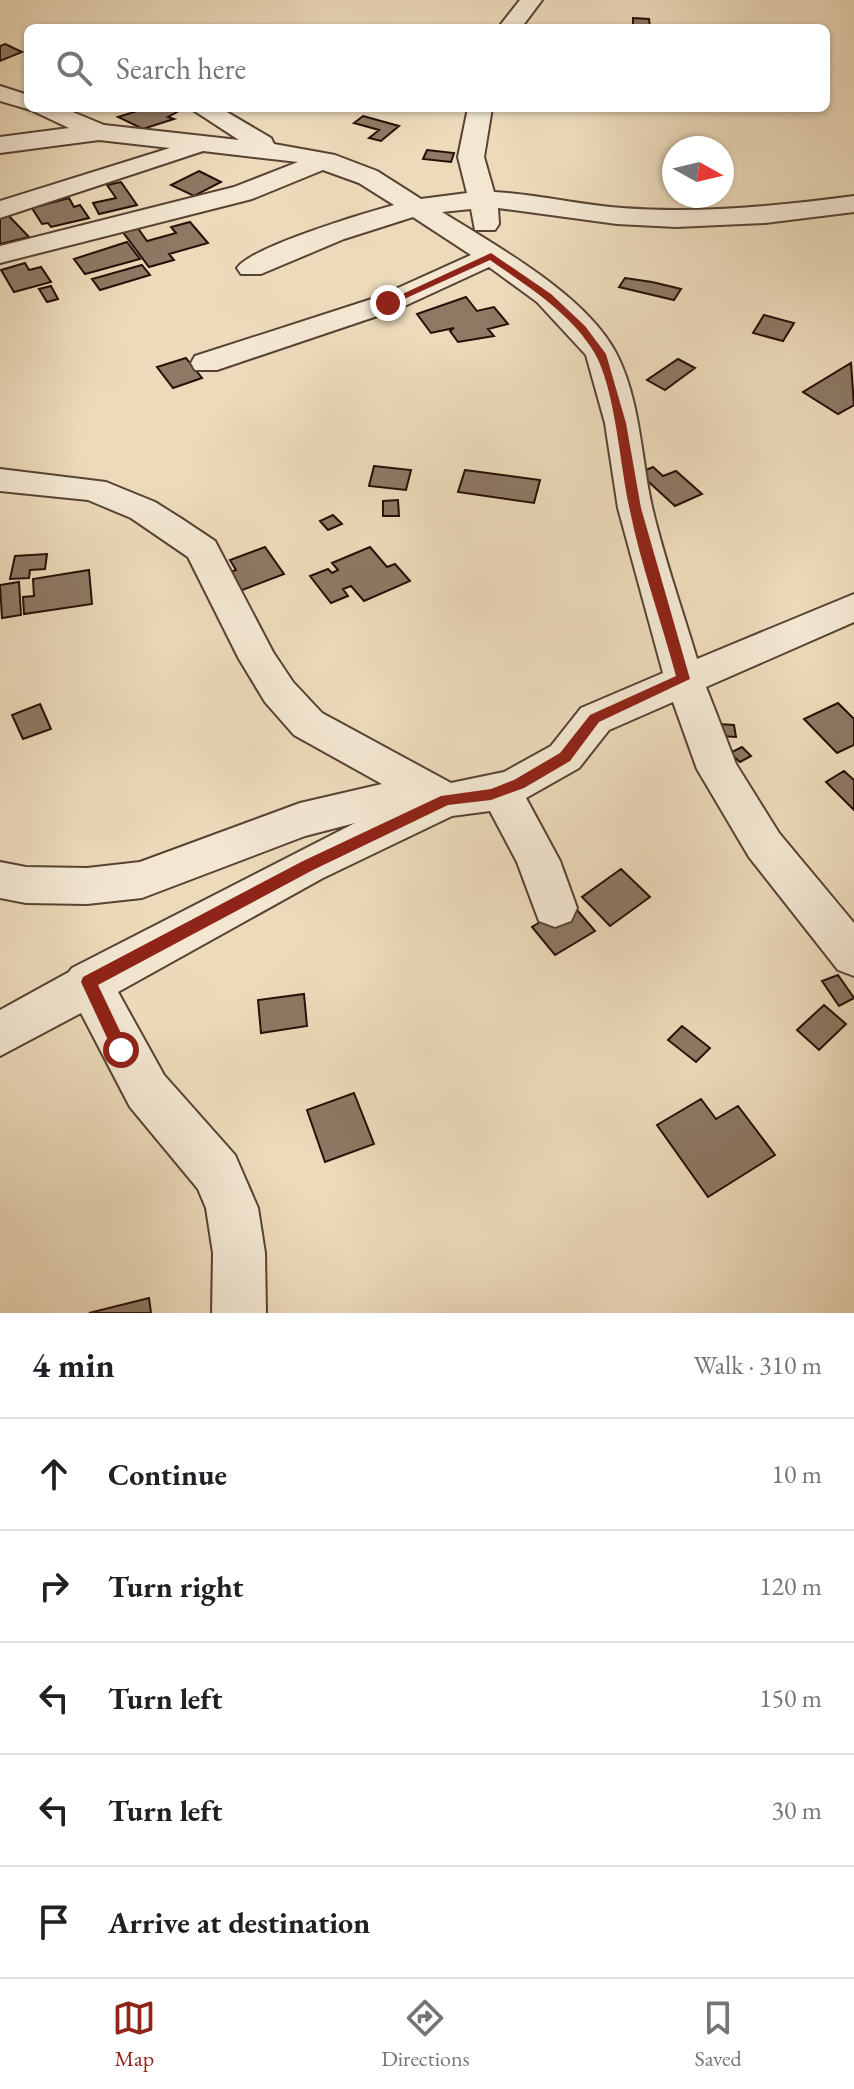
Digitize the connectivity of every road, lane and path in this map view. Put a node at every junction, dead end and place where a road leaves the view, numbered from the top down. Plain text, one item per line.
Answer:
1 (531, 0) edge
2 (512, 24) edge
3 (0, 93) edge
4 (24, 102) edge
5 (52, 112) edge
6 (209, 112) edge
7 (479, 112) edge
8 (99, 132) junction
9 (205, 144) junction
10 (0, 145) edge
11 (277, 152) junction
12 (326, 160) junction
13 (485, 200) junction
14 (854, 204) edge
15 (424, 209) junction
16 (0, 210) edge
17 (487, 253) junction
18 (0, 255) edge
19 (251, 268) dead end
20 (206, 363) dead end
21 (0, 480) edge
22 (854, 607) edge
23 (684, 679) junction
24 (501, 791) junction
25 (437, 794) junction
26 (0, 880) edge
27 (555, 908) dead end
28 (854, 956) edge
29 (88, 982) junction
30 (0, 1034) edge
31 (239, 1313) edge

1 - 2 street
3 - 4 street
5 - 8 street
6 - 11 street
7 - 13 street
8 - 9 street
8 - 10 street
9 - 11 street
9 - 16 street
11 - 12 street
12 - 15 street
12 - 18 street
13 - 14 street
13 - 15 street
13 - 17 street
15 - 17 street
15 - 19 street
17 - 20 street
17 - 23 street
21 - 25 street
22 - 23 street
23 - 24 street
23 - 28 street
24 - 25 street
24 - 27 street
25 - 26 street
25 - 29 street
29 - 30 street
29 - 31 street

